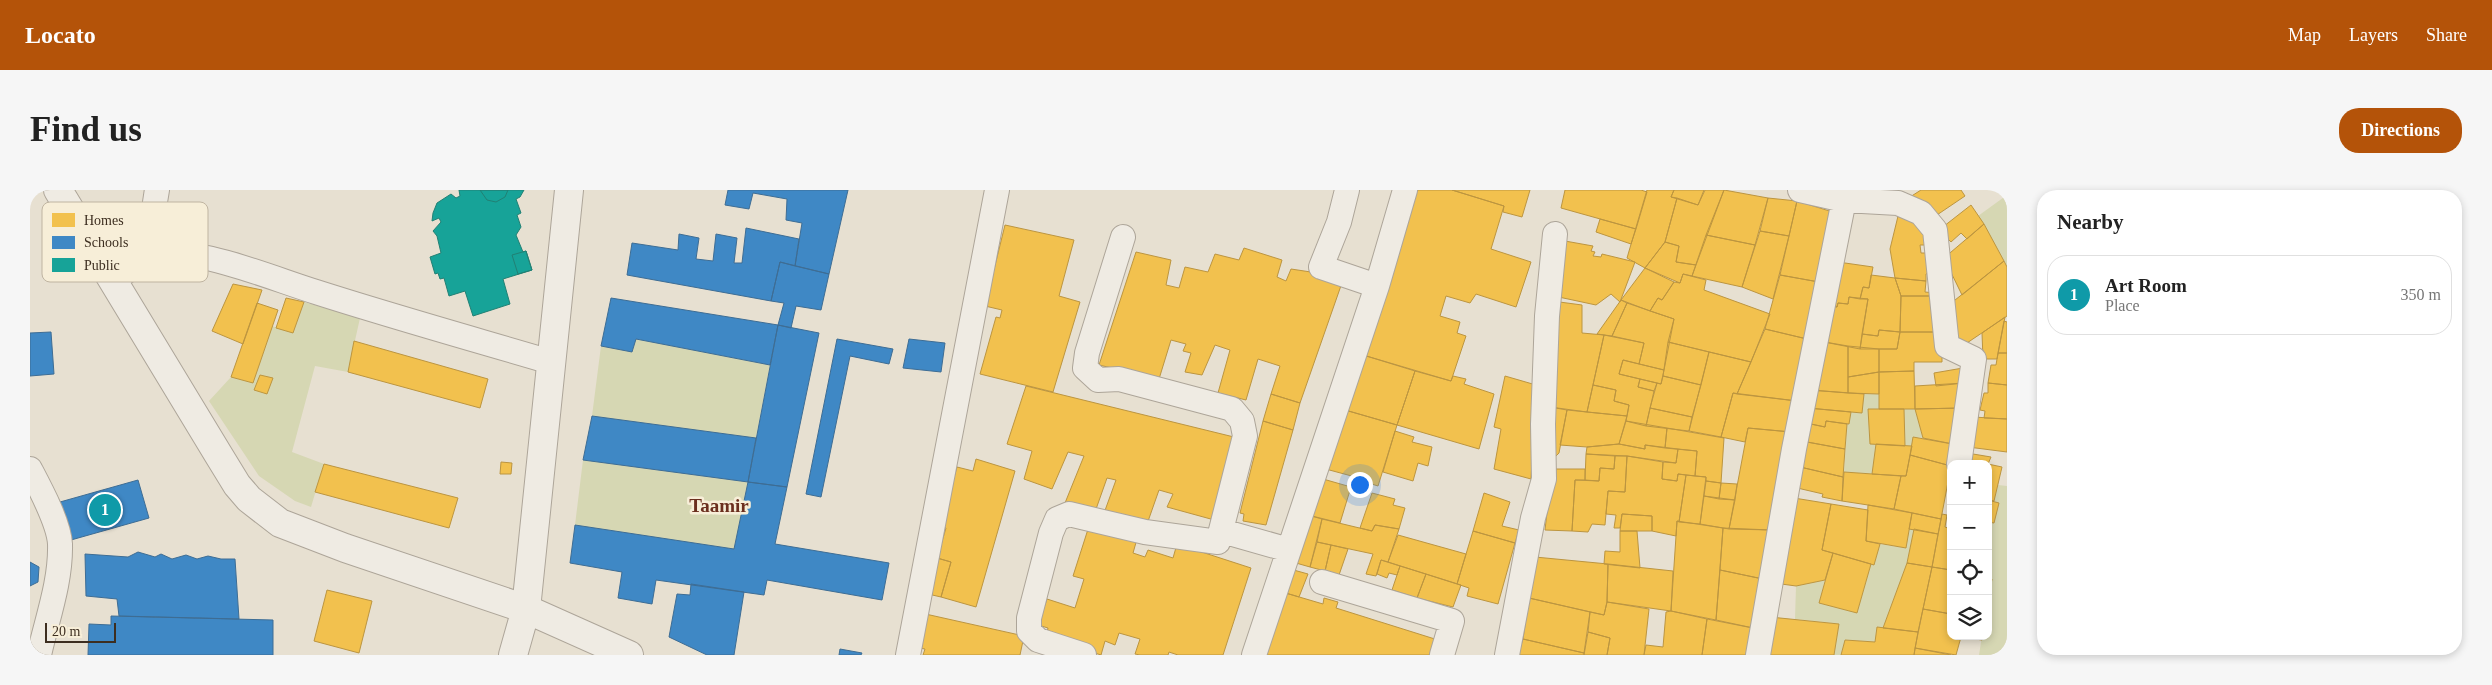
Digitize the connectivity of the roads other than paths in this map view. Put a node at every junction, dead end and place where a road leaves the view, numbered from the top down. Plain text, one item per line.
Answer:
1 (58, 190) edge
2 (569, 190) edge
3 (997, 190) edge
4 (1347, 190) edge
5 (1405, 190) edge
6 (1800, 190) edge
7 (1844, 200) junction
8 (65, 202) edge
9 (1555, 234) dead end
10 (1123, 237) dead end
11 (208, 259) edge
12 (113, 282) edge
13 (1377, 286) junction
14 (551, 362) junction
15 (1960, 460) edge
16 (30, 469) edge
17 (1222, 532) junction
18 (1289, 550) junction
19 (1322, 582) dead end
20 (526, 608) junction
21 (39, 655) edge
22 (513, 655) edge
23 (630, 655) edge
24 (908, 655) edge
25 (1084, 655) edge
26 (1254, 655) edge
27 (1442, 655) edge
28 (1507, 655) edge
29 (1758, 655) edge

1 - 8 street
2 - 14 street
3 - 24 street
4 - 13 street
5 - 13 street
6 - 7 street
7 - 15 street
7 - 29 street
9 - 28 street
10 - 17 street
11 - 14 street
12 - 20 street
13 - 18 street
14 - 20 street
16 - 21 street
17 - 18 street
17 - 25 street
18 - 26 street
19 - 27 street
20 - 22 street
20 - 23 street

